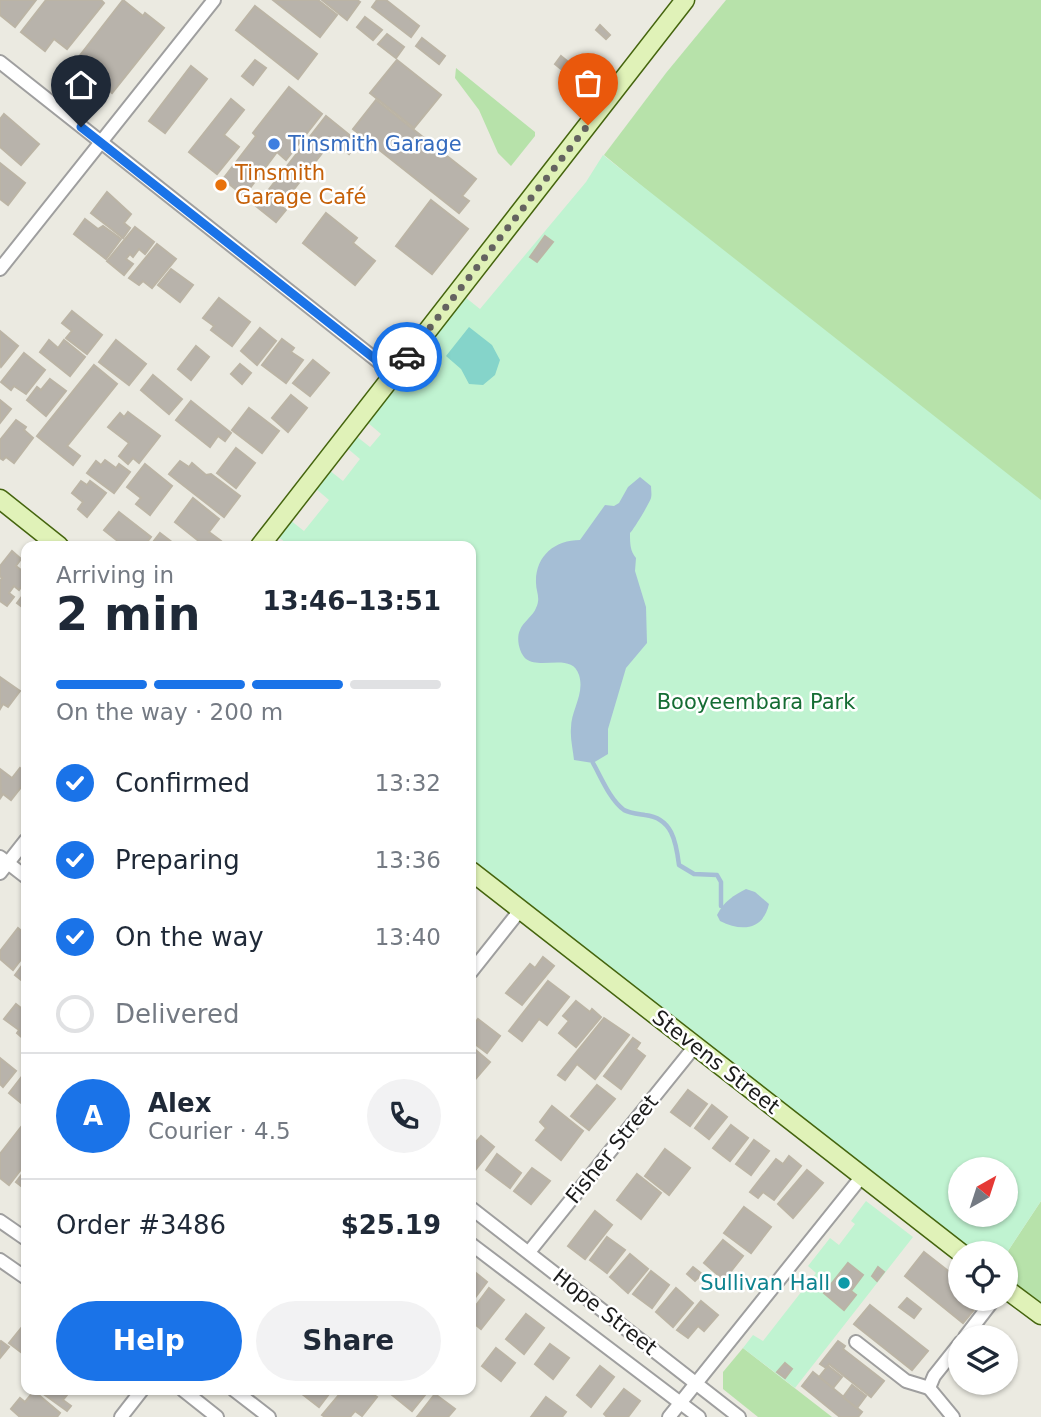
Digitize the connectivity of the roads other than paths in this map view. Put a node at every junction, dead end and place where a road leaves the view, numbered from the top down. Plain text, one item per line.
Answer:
1 (214, 0) edge
2 (685, 0) edge
3 (0, 62) edge
4 (101, 144) junction
5 (0, 269) edge
6 (394, 374) junction
7 (0, 499) edge
8 (53, 541) edge
9 (264, 541) edge
10 (21, 845) edge
11 (3, 864) edge
12 (21, 874) edge
13 (476, 875) edge
14 (521, 909) junction
15 (476, 966) edge
16 (695, 1046) junction
17 (863, 1175) junction
18 (476, 1212) edge
19 (0, 1221) edge
20 (21, 1236) edge
21 (948, 1243) edge
22 (476, 1248) edge
23 (529, 1252) junction
24 (0, 1260) edge
25 (21, 1275) edge
26 (1018, 1298) edge
27 (985, 1311) edge
28 (1041, 1315) edge
29 (974, 1325) edge
30 (856, 1342) dead end
31 (948, 1358) edge
32 (696, 1383) junction
33 (929, 1388) junction
34 (138, 1395) edge
35 (189, 1395) edge
36 (240, 1395) edge
37 (680, 1402) junction
38 (121, 1417) edge
39 (217, 1417) edge
40 (269, 1417) edge
41 (669, 1417) edge
42 (699, 1417) edge
43 (739, 1417) edge
44 (953, 1417) edge

1 - 4 street
2 - 6 street
3 - 4 street
4 - 5 street
4 - 6 street
6 - 9 street
7 - 8 street
10 - 11 street
11 - 12 street
13 - 14 street, Stevens Street
14 - 15 street
14 - 16 street, Stevens Street
16 - 17 street, Stevens Street
16 - 23 street, Fisher Street
17 - 21 street, Stevens Street
17 - 32 street
18 - 23 street, Hope Street
19 - 20 street
22 - 37 street, Hope Street
23 - 32 street, Hope Street
24 - 25 street
26 - 28 street
27 - 29 street
30 - 33 street
31 - 33 street
32 - 37 street
32 - 43 street, Hope Street
33 - 44 street
34 - 38 street
35 - 39 street
36 - 40 street
37 - 41 street
37 - 42 street, Hope Street

